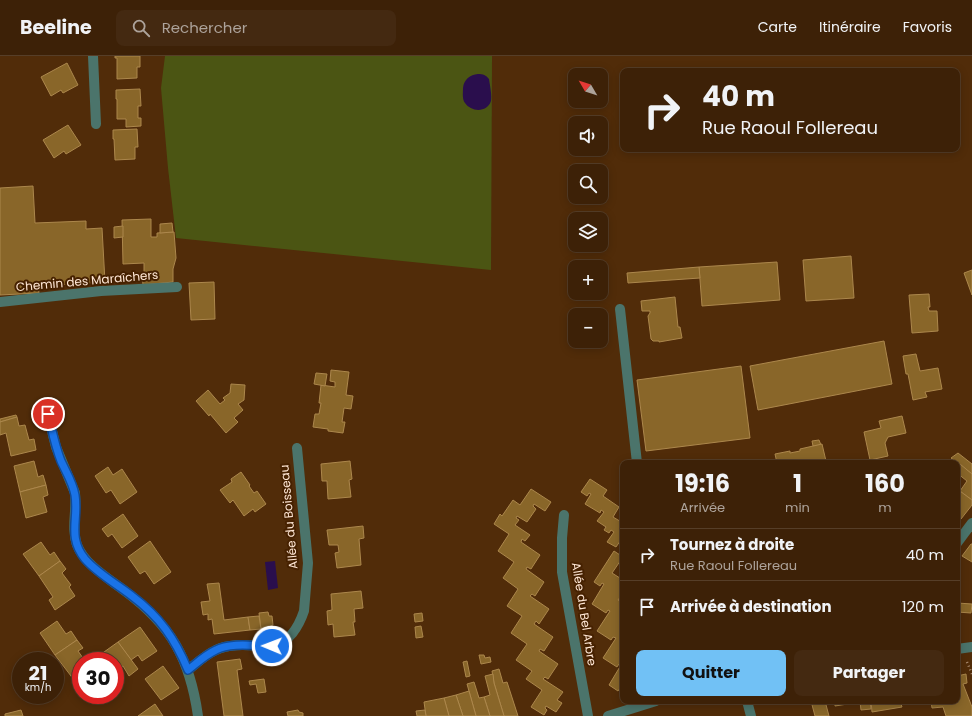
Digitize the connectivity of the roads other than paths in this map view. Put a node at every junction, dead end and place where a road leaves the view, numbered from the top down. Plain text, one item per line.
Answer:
1 (93, 56) edge
2 (96, 124) dead end
3 (177, 287) dead end
4 (0, 302) edge
5 (620, 309) dead end
6 (48, 414) dead end
7 (297, 448) dead end
8 (637, 460) edge
9 (564, 514) dead end
10 (972, 523) edge
11 (960, 539) edge
12 (972, 647) edge
13 (960, 649) edge
14 (188, 670) junction
15 (646, 704) edge
16 (748, 704) edge
17 (198, 716) edge
18 (588, 716) edge
19 (608, 716) edge
20 (751, 716) edge

1 - 2 street
3 - 4 street, Chemin des Maraîchers
5 - 8 street
6 - 14 street
7 - 14 street, Allée du Boisseau
9 - 18 street, Allée du Bel Arbre
10 - 11 street
12 - 13 street
14 - 17 street
15 - 19 street
16 - 20 street

